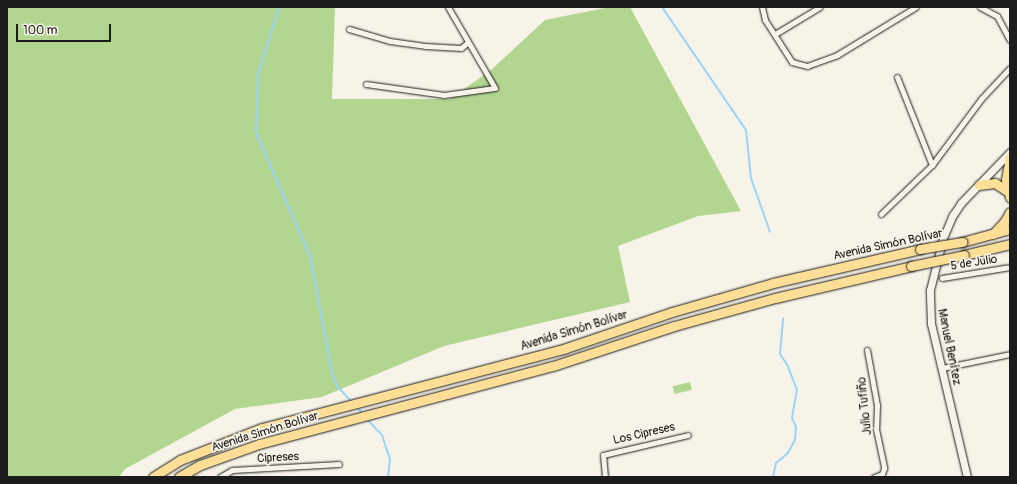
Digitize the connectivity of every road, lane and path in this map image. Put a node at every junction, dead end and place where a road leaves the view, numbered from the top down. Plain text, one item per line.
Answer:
1 (448, 7) edge
2 (762, 7) edge
3 (820, 7) edge
4 (916, 7) edge
5 (980, 7) edge
6 (349, 29) dead end
7 (775, 34) junction
8 (1010, 40) edge
9 (467, 43) junction
10 (1010, 68) edge
11 (897, 77) dead end
12 (366, 84) dead end
13 (1010, 152) edge
14 (1010, 157) edge
15 (932, 165) junction
16 (979, 185) junction
17 (1009, 194) edge
18 (1010, 212) edge
19 (881, 214) dead end
20 (1010, 229) edge
21 (992, 234) junction
22 (1010, 244) edge
23 (1010, 267) edge
24 (942, 278) dead end
25 (867, 350) dead end
26 (1010, 354) edge
27 (942, 368) junction
28 (688, 435) dead end
29 (339, 464) dead end
30 (153, 477) edge
31 (179, 477) edge
32 (220, 477) edge
33 (605, 477) edge
34 (874, 477) edge
35 (967, 477) edge

1 - 9 street
2 - 7 street
3 - 7 street
4 - 7 street
5 - 8 street
6 - 9 street
9 - 12 street
10 - 15 street
11 - 15 street
13 - 16 street, Manuel Benítez
14 - 17 highway
15 - 19 street
16 - 17 highway
16 - 27 street, Manuel Benítez
18 - 21 highway
20 - 21 highway, Avenida Simón Bolívar
21 - 30 highway, Avenida Simón Bolívar, bridge
22 - 31 highway, Avenida Simón Bolívar, bridge
23 - 24 street, 5 de Julio
25 - 34 street, Julio Tufiño
26 - 27 street
27 - 35 street, Manuel Benítez
28 - 33 street, Los Cipreses
29 - 32 street, Cipreses

